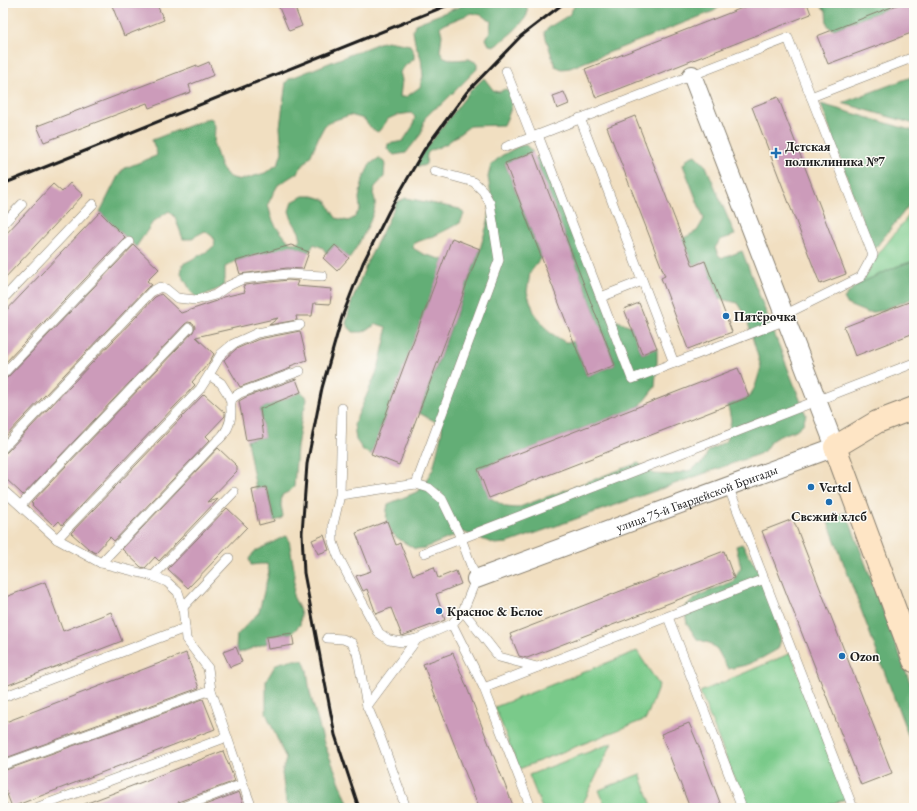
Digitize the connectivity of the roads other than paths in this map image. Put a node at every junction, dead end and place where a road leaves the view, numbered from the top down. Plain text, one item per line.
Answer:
1 (914, 57) edge
2 (506, 72) dead end
3 (692, 75) junction
4 (811, 97) junction
5 (580, 118) junction
6 (535, 136) junction
7 (506, 147) dead end
8 (434, 171) dead end
9 (22, 204) dead end
10 (93, 204) dead end
11 (3, 224) edge
12 (129, 242) dead end
13 (324, 276) dead end
14 (642, 281) junction
15 (601, 297) junction
16 (3, 299) edge
17 (785, 317) junction
18 (300, 325) dead end
19 (189, 328) dead end
20 (674, 363) junction
21 (914, 363) edge
22 (300, 370) dead end
23 (3, 374) edge
24 (209, 375) junction
25 (817, 401) junction
26 (231, 402) junction
27 (342, 408) dead end
28 (914, 408) edge
29 (835, 447) junction
30 (3, 448) edge
31 (416, 484) junction
32 (728, 486) junction
33 (3, 490) edge
34 (234, 492) dead end
35 (340, 495) junction
36 (21, 505) junction
37 (461, 538) junction
38 (57, 539) junction
39 (424, 553) dead end
40 (230, 558) dead end
41 (101, 563) junction
42 (153, 576) junction
43 (476, 579) junction
44 (764, 579) junction
45 (183, 607) junction
46 (463, 611) junction
47 (668, 616) junction
48 (452, 624) junction
49 (185, 628) junction
50 (327, 638) dead end
51 (417, 639) junction
52 (914, 661) edge
53 (537, 668) junction
54 (484, 688) junction
55 (211, 690) junction
56 (3, 697) edge
57 (367, 706) junction
58 (227, 737) junction
59 (3, 765) edge
60 (243, 784) junction
61 (36, 808) edge
62 (180, 808) edge
63 (252, 808) edge
64 (406, 808) edge
65 (531, 808) edge
66 (742, 808) edge
67 (853, 808) edge

1 - 4 lane
2 - 6 lane
3 - 4 lane
3 - 5 lane
3 - 17 street
4 - 17 lane
5 - 6 lane
5 - 14 lane
6 - 7 lane
6 - 15 lane
8 - 31 lane
9 - 11 lane
10 - 16 lane
12 - 23 lane
13 - 30 lane
14 - 15 lane
14 - 20 lane
15 - 20 lane
17 - 20 lane
17 - 25 street
18 - 24 lane
19 - 36 lane
21 - 25 lane
22 - 26 lane
24 - 26 lane
24 - 38 lane
25 - 29 street
25 - 37 lane
26 - 41 lane
27 - 35 lane
28 - 29 main road, улица 75-й Гвардейской Бригады
29 - 32 street, улица 75-й Гвардейской Бригады
29 - 52 main road
31 - 35 lane
31 - 37 lane
32 - 43 street, улица 75-й Гвардейской Бригады
32 - 44 lane
33 - 36 lane
34 - 42 lane
35 - 51 lane
36 - 38 lane
37 - 39 lane
37 - 43 lane
38 - 41 lane
40 - 45 lane
41 - 42 lane
42 - 45 lane
43 - 46 lane
44 - 47 lane
44 - 67 lane
45 - 49 lane
46 - 48 lane
46 - 53 lane
47 - 53 lane
47 - 66 lane
48 - 51 lane
48 - 54 lane
49 - 55 lane
49 - 56 lane
50 - 57 lane
51 - 57 lane
53 - 54 lane
54 - 65 lane
55 - 58 lane
55 - 59 lane
57 - 64 lane
58 - 60 lane
58 - 61 lane
60 - 62 lane
60 - 63 lane

